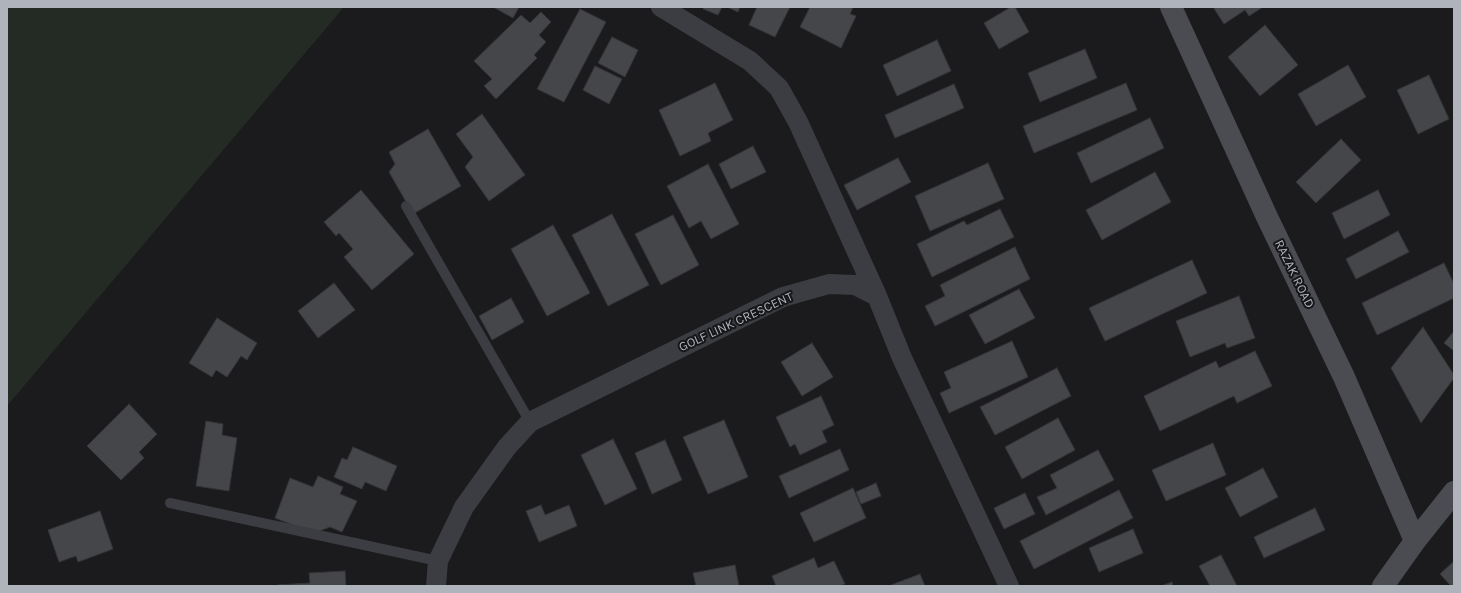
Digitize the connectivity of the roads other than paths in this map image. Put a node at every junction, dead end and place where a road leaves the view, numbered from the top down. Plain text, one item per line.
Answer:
1 (661, 7) edge
2 (1171, 7) edge
3 (406, 206) dead end
4 (877, 296) junction
5 (530, 422) junction
6 (1454, 492) edge
7 (170, 503) dead end
8 (1415, 541) junction
9 (438, 560) junction
10 (436, 586) edge
11 (1009, 586) edge
12 (1383, 586) edge

1 - 4 street
2 - 8 main road, RAZAK ROAD
3 - 5 lane
4 - 5 street, GOLF LINK CRESCENT
4 - 11 street
5 - 9 street, GOLF LINK CRESCENT
6 - 8 main road
7 - 9 lane
8 - 12 main road
9 - 10 street, GOLF LINK CRESCENT

